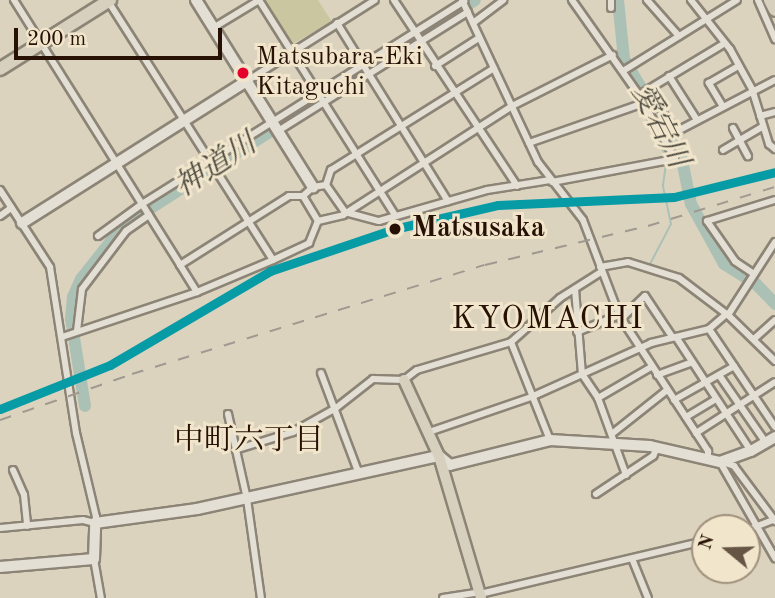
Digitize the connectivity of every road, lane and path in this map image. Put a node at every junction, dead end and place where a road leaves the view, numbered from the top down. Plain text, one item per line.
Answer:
1 (14, 0) edge
2 (196, 0) edge
3 (259, 0) edge
4 (376, 0) edge
5 (394, 0) edge
6 (503, 0) edge
7 (572, 0) edge
8 (647, 0) edge
9 (691, 0) edge
10 (737, 0) edge
11 (758, 0) edge
12 (770, 0) edge
13 (109, 1) edge
14 (463, 1) edge
15 (775, 10) edge
16 (468, 12) junction
17 (705, 20) junction
18 (337, 23) junction
19 (472, 23) junction
20 (214, 28) junction
21 (414, 33) junction
22 (679, 36) junction
23 (480, 38) junction
24 (775, 39) edge
25 (419, 42) junction
26 (41, 44) junction
27 (722, 45) junction
28 (292, 52) junction
29 (609, 57) junction
30 (363, 64) junction
31 (435, 66) junction
32 (739, 66) junction
33 (494, 68) junction
34 (0, 69) edge
35 (623, 71) junction
36 (370, 74) junction
37 (669, 76) junction
38 (775, 80) edge
39 (247, 81) junction
40 (648, 89) junction
41 (752, 89) junction
42 (318, 93) junction
43 (454, 93) junction
44 (640, 94) junction
45 (324, 103) junction
46 (641, 105) junction
47 (722, 105) junction
48 (512, 106) junction
49 (775, 111) edge
50 (760, 116) junction
51 (185, 120) junction
52 (697, 120) junction
53 (273, 121) junction
54 (401, 125) junction
55 (476, 127) junction
56 (762, 127) junction
57 (733, 128) dead end
58 (278, 131) junction
59 (675, 132) junction
60 (664, 138) junction
61 (739, 140) junction
62 (529, 143) junction
63 (775, 149) edge
64 (723, 150) dead end
65 (357, 153) junction
66 (747, 156) dead end
67 (424, 161) junction
68 (211, 162) junction
69 (117, 164) junction
70 (551, 181) junction
71 (326, 185) junction
72 (517, 186) junction
73 (313, 187) junction
74 (379, 190) junction
75 (0, 191) edge
76 (303, 197) junction
77 (775, 200) edge
78 (448, 201) junction
79 (12, 208) junction
80 (145, 209) junction
81 (345, 212) junction
82 (395, 215) junction
83 (0, 216) edge
84 (318, 221) junction
85 (248, 222) junction
86 (22, 223) junction
87 (98, 236) dead end
88 (775, 243) edge
89 (273, 260) junction
90 (180, 265) junction
91 (601, 270) junction
92 (752, 278) junction
93 (575, 289) junction
94 (197, 292) junction
95 (727, 314) junction
96 (620, 317) junction
97 (775, 320) edge
98 (709, 329) junction
99 (77, 331) junction
100 (577, 332) junction
101 (62, 337) junction
102 (675, 338) junction
103 (754, 339) junction
104 (511, 342) junction
105 (638, 348) junction
106 (775, 361) edge
107 (692, 362) junction
108 (734, 366) junction
109 (651, 367) junction
110 (321, 373) dead end
111 (582, 374) junction
112 (657, 375) junction
113 (719, 375) junction
114 (404, 380) junction
115 (705, 382) junction
116 (775, 382) edge
117 (747, 384) junction
118 (667, 390) junction
119 (731, 393) junction
120 (755, 396) junction
121 (531, 397) junction
122 (598, 397) junction
123 (674, 400) junction
124 (717, 400) junction
125 (740, 405) junction
126 (336, 408) junction
127 (775, 412) edge
128 (228, 414) dead end
129 (727, 415) junction
130 (686, 417) junction
131 (768, 417) junction
132 (775, 426) edge
133 (429, 432) junction
134 (696, 433) junction
135 (614, 438) junction
136 (550, 440) junction
137 (771, 440) edge
138 (657, 448) junction
139 (238, 449) junction
140 (751, 451) junction
141 (439, 456) junction
142 (708, 460) junction
143 (720, 462) junction
144 (13, 470) dead end
145 (359, 474) junction
146 (626, 475) junction
147 (596, 495) dead end
148 (247, 499) junction
149 (750, 514) edge
150 (775, 520) edge
151 (95, 523) junction
152 (27, 526) junction
153 (0, 528) edge
154 (761, 534) edge
155 (691, 545) edge
156 (775, 558) edge
157 (94, 559) junction
158 (633, 561) junction
159 (0, 567) edge
160 (480, 595) edge
161 (100, 598) edge
162 (261, 598) edge
163 (443, 598) edge
164 (648, 598) edge

1 - 26 street
2 - 20 street
3 - 20 street
3 - 28 street
4 - 18 street
5 - 21 street
6 - 19 street
7 - 29 street
8 - 22 street
9 - 17 street
10 - 17 street
11 - 24 street
12 - 15 highway
13 - 26 highway
13 - 51 street
14 - 16 street
14 - 21 street
16 - 19 street
16 - 25 street
17 - 22 street
17 - 27 street
18 - 28 street
18 - 30 street
19 - 23 street
20 - 39 street
21 - 25 street
21 - 30 street
22 - 35 street
23 - 31 street
23 - 33 street
25 - 31 street
25 - 36 street
26 - 34 highway
26 - 69 street
27 - 32 street
27 - 37 street
28 - 39 street
28 - 42 street
29 - 35 street
29 - 48 street
30 - 36 street
30 - 42 street
31 - 43 street
32 - 41 street
32 - 47 street
33 - 43 street
33 - 48 street
35 - 44 street
36 - 45 street
36 - 54 street
37 - 40 street
37 - 52 street
38 - 41 street
39 - 51 street
39 - 53 street
40 - 44 street
40 - 59 street
41 - 47 street
41 - 50 street
42 - 45 street
42 - 53 street
43 - 54 street
43 - 55 street
44 - 46 street
45 - 58 street
45 - 65 street
46 - 60 street
46 - 62 street
47 - 52 street
48 - 55 street
48 - 62 street
49 - 50 street
50 - 56 street
51 - 68 street
51 - 69 street
52 - 59 street
53 - 58 street
53 - 68 street
54 - 65 street
54 - 67 street
55 - 67 street
55 - 72 street
56 - 61 street
56 - 63 street
57 - 61 street
58 - 73 street
59 - 60 street
60 - 70 street
61 - 64 street
61 - 66 street
62 - 70 street
65 - 71 street
65 - 74 street
67 - 74 street
67 - 78 street
68 - 80 street
68 - 85 street
69 - 80 street
69 - 86 street
70 - 72 street
70 - 91 street
71 - 73 street
71 - 81 street
72 - 78 street
73 - 76 street
74 - 81 street
74 - 82 street
75 - 79 street
76 - 84 street
76 - 85 street
77 - 92 street
78 - 82 street
79 - 83 street
79 - 86 street
80 - 87 street
80 - 90 street
80 - 99 street
81 - 82 street
81 - 84 street
84 - 89 street
85 - 89 street
85 - 90 street
86 - 101 street
88 - 92 street
89 - 94 street
90 - 94 street
91 - 93 street
91 - 95 street
91 - 96 street
92 - 95 street
93 - 100 street
93 - 104 street
94 - 99 street
95 - 98 street
95 - 103 street
96 - 100 street
96 - 102 street
96 - 105 street
97 - 103 street
98 - 102 street
98 - 108 street
99 - 101 street
100 - 111 street
101 - 151 street
102 - 105 street
102 - 107 street
103 - 106 street
104 - 114 street
104 - 121 street
105 - 109 street
105 - 111 street
107 - 112 street
107 - 115 street
108 - 113 street
108 - 117 street
109 - 112 street
109 - 122 street
110 - 126 street
111 - 121 street
111 - 122 street
112 - 118 street
113 - 115 street
113 - 119 street
114 - 126 street
114 - 133 main road
115 - 123 street
115 - 124 street
116 - 120 street
117 - 119 street
117 - 120 street
118 - 123 street
118 - 135 street
119 - 124 street
119 - 125 street
120 - 125 street
120 - 131 street
121 - 133 street
121 - 136 street
122 - 135 street
123 - 130 street
124 - 129 street
124 - 130 street
125 - 129 street
125 - 137 street
126 - 139 street
126 - 145 street
127 - 131 street
128 - 139 street
129 - 134 street
129 - 140 street
130 - 134 street
131 - 132 street
133 - 141 main road
134 - 142 street
135 - 136 street
135 - 138 street
135 - 146 street
136 - 141 street
137 - 140 street
138 - 142 street
138 - 146 street
139 - 148 street
140 - 143 street
141 - 145 street
141 - 160 main road
142 - 143 street
143 - 149 street
143 - 150 street
144 - 152 street
145 - 148 street
146 - 147 street
148 - 151 street
148 - 162 street
151 - 152 street
151 - 157 street
152 - 153 street
154 - 156 street
155 - 158 street
157 - 159 street
157 - 161 street
158 - 160 street
158 - 164 street
160 - 163 street

